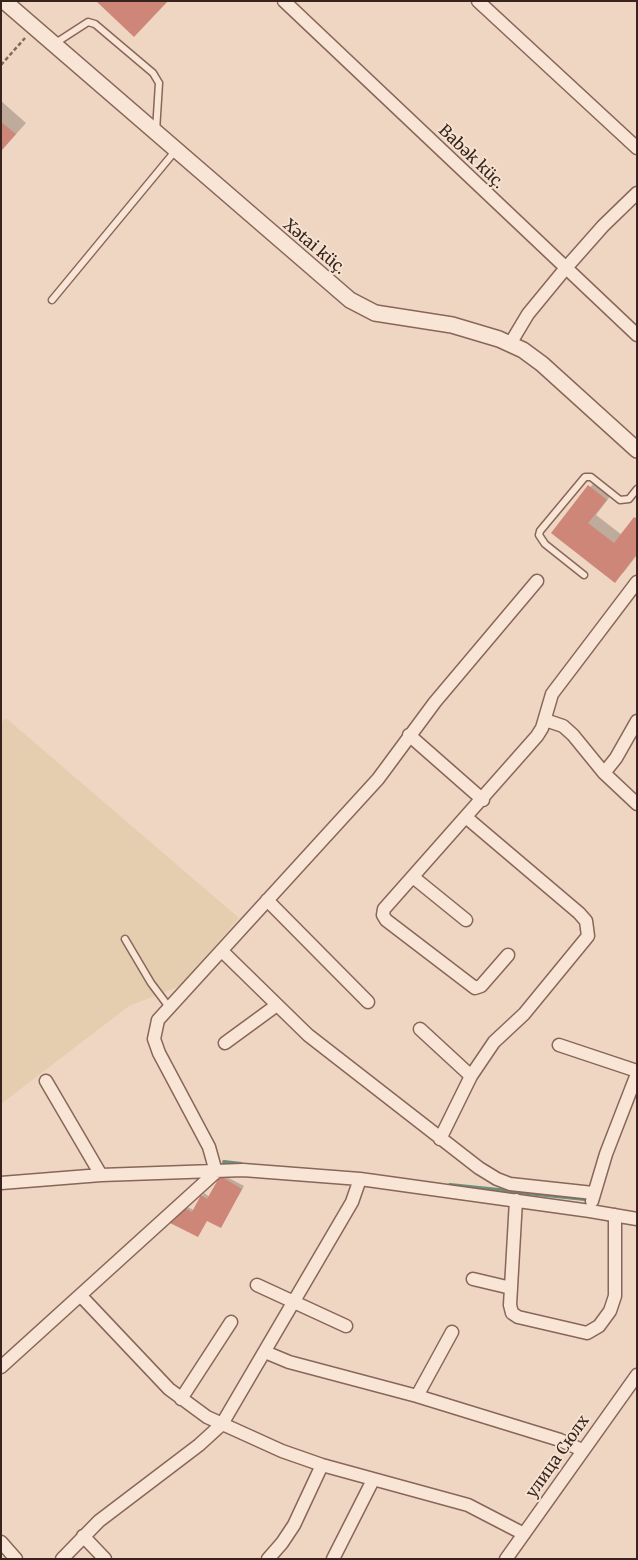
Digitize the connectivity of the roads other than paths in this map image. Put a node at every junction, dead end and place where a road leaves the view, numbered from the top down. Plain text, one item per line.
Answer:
1 (4, 1) edge
2 (284, 1) edge
3 (478, 1) edge
4 (54, 44) junction
5 (156, 133) junction
6 (637, 148) edge
7 (176, 150) junction
8 (634, 201) edge
9 (565, 269) junction
10 (52, 300) dead end
11 (637, 335) edge
12 (510, 344) junction
13 (637, 450) edge
14 (637, 490) edge
15 (584, 575) dead end
16 (537, 581) dead end
17 (637, 582) edge
18 (545, 720) junction
19 (637, 721) edge
20 (409, 735) junction
21 (604, 774) junction
22 (483, 800) junction
23 (637, 804) edge
24 (467, 818) junction
25 (413, 877) junction
26 (267, 900) junction
27 (466, 920) dead end
28 (125, 939) dead end
29 (222, 951) junction
30 (508, 955) dead end
31 (368, 1002) dead end
32 (277, 1005) junction
33 (169, 1007) junction
34 (420, 1030) dead end
35 (225, 1043) dead end
36 (559, 1045) dead end
37 (471, 1076) junction
38 (636, 1076) edge
39 (46, 1081) dead end
40 (440, 1139) junction
41 (216, 1172) junction
42 (101, 1175) junction
43 (360, 1180) junction
44 (1, 1183) edge
45 (593, 1193) junction
46 (516, 1200) junction
47 (590, 1211) junction
48 (615, 1216) junction
49 (637, 1219) edge
50 (473, 1278) dead end
51 (258, 1286) dead end
52 (511, 1288) junction
53 (81, 1296) junction
54 (294, 1304) junction
55 (231, 1322) dead end
56 (346, 1326) dead end
57 (452, 1332) dead end
58 (265, 1352) junction
59 (1, 1367) edge
60 (637, 1374) edge
61 (417, 1396) junction
62 (181, 1399) junction
63 (222, 1424) junction
64 (582, 1450) junction
65 (322, 1465) junction
66 (373, 1480) junction
67 (524, 1534) junction
68 (83, 1536) junction
69 (1, 1542) edge
70 (16, 1559) edge
71 (62, 1559) edge
72 (105, 1559) edge
73 (268, 1559) edge
74 (333, 1559) edge
75 (506, 1559) edge

1 - 4 street, Xətai küç.
2 - 9 street, Babək küç.
3 - 6 street
4 - 5 street, Xətai küç.
4 - 5 lane
5 - 7 street, Xətai küç.
7 - 10 lane
7 - 12 street, Xətai küç.
8 - 9 street
9 - 11 street, Babək küç.
9 - 12 street
12 - 13 street, Xətai küç.
14 - 15 lane
16 - 20 street
17 - 18 street
18 - 21 street
18 - 22 street
19 - 21 street
20 - 22 street
20 - 26 street
21 - 23 street
22 - 24 street
24 - 25 street
24 - 37 street
25 - 27 street
25 - 30 street
26 - 29 street
26 - 31 street
28 - 33 lane
29 - 32 street
29 - 33 street
32 - 35 street
32 - 40 street
33 - 41 street
34 - 37 street
36 - 38 street
37 - 40 street
38 - 45 street
39 - 42 street
40 - 45 street
41 - 42 street
41 - 43 street
41 - 53 street
42 - 44 street
43 - 46 street
43 - 54 street
45 - 47 street
46 - 47 street
46 - 52 street
47 - 48 street
48 - 49 street
48 - 52 street
50 - 52 street
51 - 54 street
53 - 59 street
53 - 62 street
54 - 56 street
54 - 58 street
55 - 62 street
57 - 61 street
58 - 61 street
58 - 63 street
60 - 64 street, улица Сюлх
61 - 64 street
62 - 63 street
63 - 65 street
63 - 68 street
64 - 67 street, улица Сюлх
65 - 66 street
65 - 73 street
66 - 67 street
66 - 74 street
67 - 75 street, улица Сюлх
68 - 71 street
68 - 72 street
69 - 70 street

